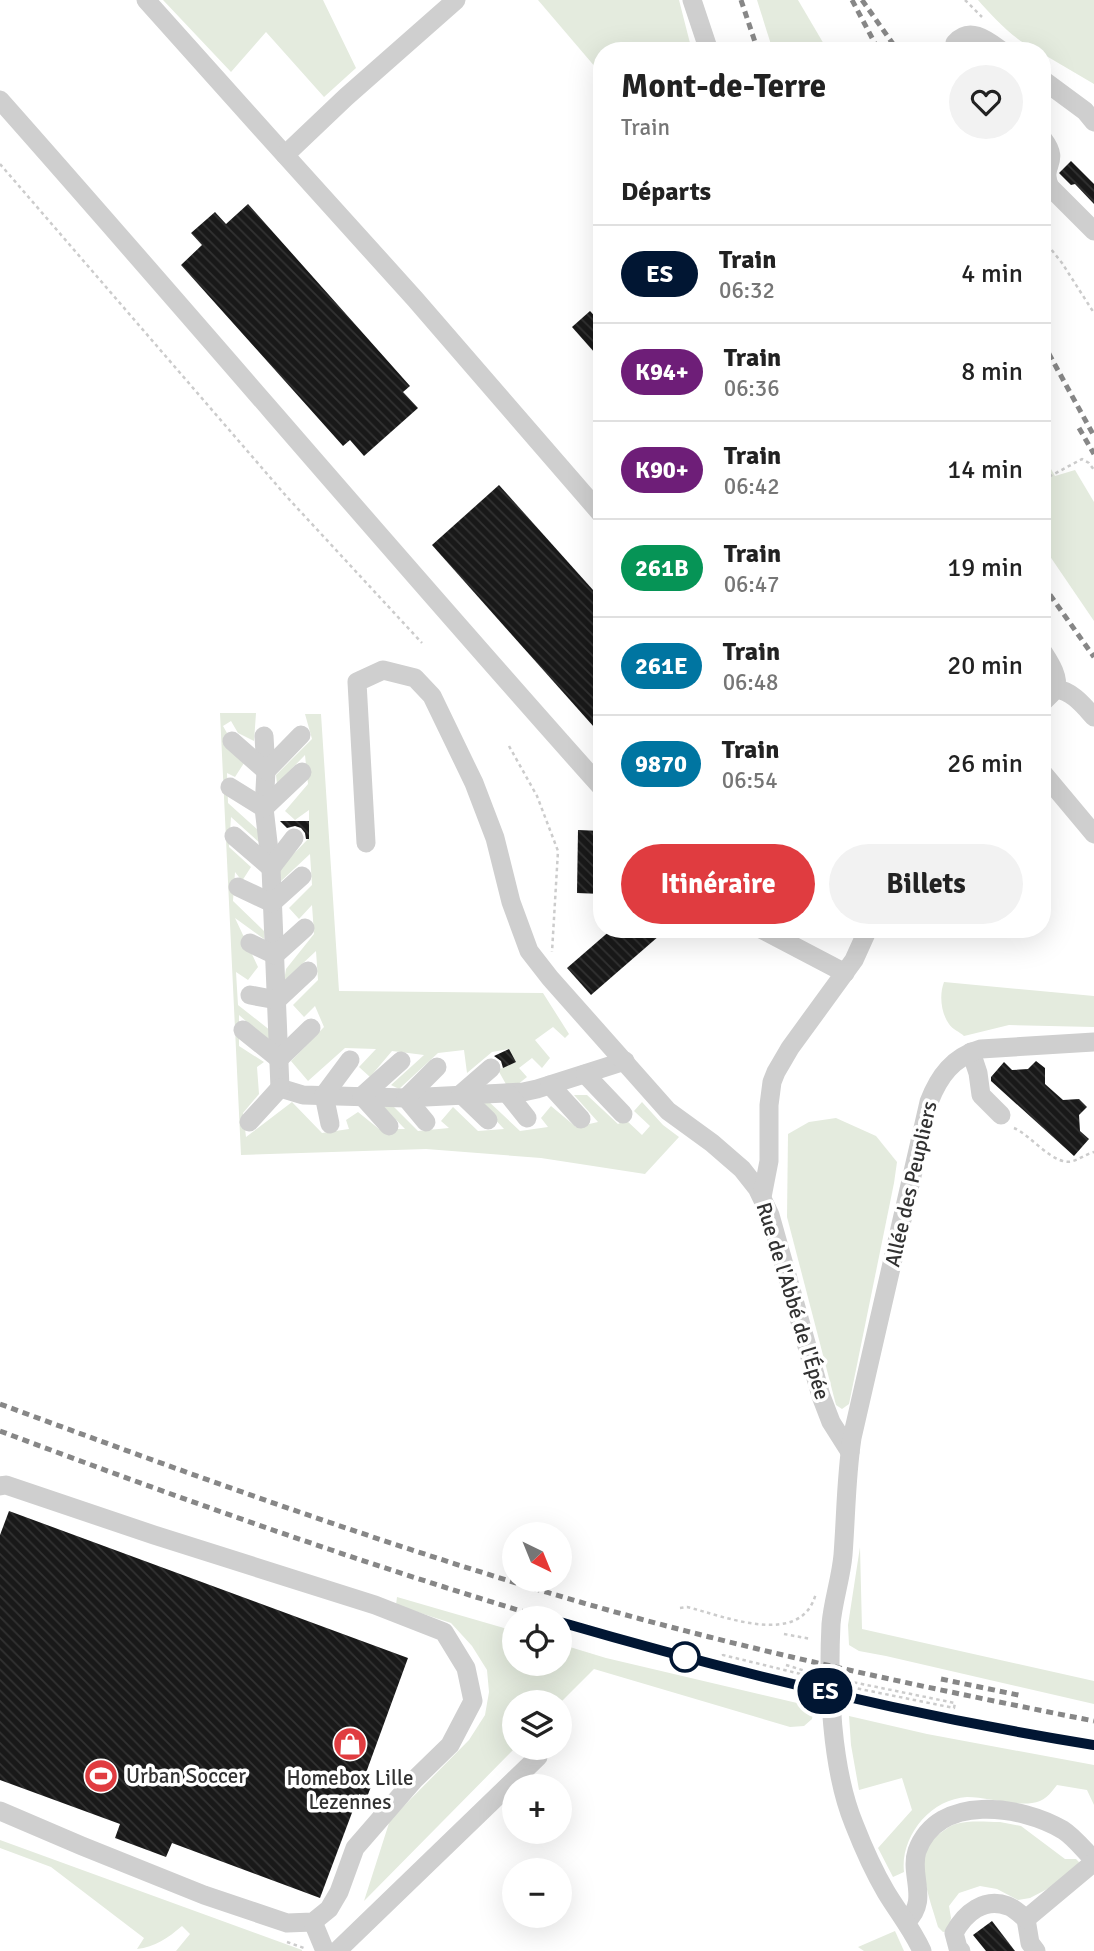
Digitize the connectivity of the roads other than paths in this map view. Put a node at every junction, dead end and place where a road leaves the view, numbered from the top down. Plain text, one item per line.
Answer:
1 (146, 0) edge
2 (456, 0) edge
3 (692, 0) edge
4 (706, 42) edge
5 (956, 42) edge
6 (988, 42) edge
7 (1051, 86) edge
8 (0, 100) edge
9 (1094, 122) edge
10 (285, 155) junction
11 (1051, 188) edge
12 (1094, 231) edge
13 (593, 505) edge
14 (1051, 666) edge
15 (1051, 692) edge
16 (1051, 694) edge
17 (1094, 717) edge
18 (264, 736) dead end
19 (302, 736) dead end
20 (232, 741) dead end
21 (266, 771) junction
22 (302, 772) dead end
23 (593, 778) edge
24 (1051, 783) edge
25 (230, 787) dead end
26 (264, 808) junction
27 (1094, 834) edge
28 (234, 836) dead end
29 (294, 838) dead end
30 (366, 843) dead end
31 (271, 868) junction
32 (302, 876) dead end
33 (238, 887) dead end
34 (272, 903) junction
35 (304, 928) dead end
36 (778, 938) edge
37 (864, 938) edge
38 (250, 943) dead end
39 (275, 955) junction
40 (308, 971) dead end
41 (845, 973) junction
42 (250, 995) dead end
43 (277, 1000) junction
44 (311, 1028) dead end
45 (243, 1030) dead end
46 (1094, 1042) edge
47 (971, 1052) junction
48 (279, 1059) junction
49 (350, 1060) dead end
50 (401, 1060) dead end
51 (625, 1061) junction
52 (437, 1067) dead end
53 (491, 1068) dead end
54 (585, 1074) junction
55 (550, 1085) junction
56 (280, 1088) junction
57 (507, 1093) junction
58 (461, 1094) junction
59 (324, 1095) junction
60 (362, 1096) junction
61 (406, 1098) junction
62 (623, 1114) dead end
63 (1001, 1115) dead end
64 (527, 1118) dead end
65 (581, 1119) dead end
66 (488, 1120) dead end
67 (249, 1122) dead end
68 (426, 1122) dead end
69 (330, 1124) dead end
70 (389, 1126) dead end
71 (762, 1197) junction
72 (850, 1452) junction
73 (0, 1486) edge
74 (535, 1760) edge
75 (0, 1811) edge
76 (1094, 1861) edge
77 (1026, 1919) junction
78 (313, 1922) junction
79 (906, 1922) junction
80 (325, 1951) edge
81 (337, 1951) edge
82 (922, 1951) edge
83 (961, 1951) edge
84 (1036, 1951) edge

1 - 10 street
2 - 10 street
3 - 4 street
5 - 6 street
7 - 9 street
8 - 23 street
10 - 13 street
11 - 12 street
14 - 15 street
16 - 17 street
18 - 21 street
19 - 21 street
20 - 21 street
21 - 26 street
22 - 26 street
24 - 27 street
25 - 26 street
26 - 31 street
28 - 31 street
29 - 31 street
30 - 51 street, Rue de l'Abbé de l'Épée
31 - 34 street
32 - 34 street
33 - 34 street
34 - 39 street
35 - 39 street
36 - 41 street
37 - 41 street
38 - 39 street
39 - 43 street
40 - 43 street
41 - 71 street
42 - 43 street
43 - 48 street
44 - 48 street
45 - 48 street
46 - 47 street
47 - 63 street
47 - 72 street, Allée des Peupliers
48 - 56 street
49 - 59 street
50 - 60 street
51 - 54 street
51 - 71 street, Rue de l'Abbé de l'Épée
52 - 61 street
53 - 58 street
54 - 55 street
54 - 62 street
55 - 57 street
55 - 65 street
56 - 59 street
56 - 67 street
57 - 58 street
57 - 64 street
58 - 61 street
58 - 66 street
59 - 60 street
59 - 69 street
60 - 61 street
60 - 70 street
61 - 68 street
71 - 72 street, Rue de l'Abbé de l'Épée
72 - 79 street, Allée des Peupliers
73 - 78 street
74 - 81 street
75 - 78 street
76 - 77 street
76 - 79 street
77 - 83 street
77 - 84 street
78 - 80 street
79 - 82 street, Allée des Peupliers

